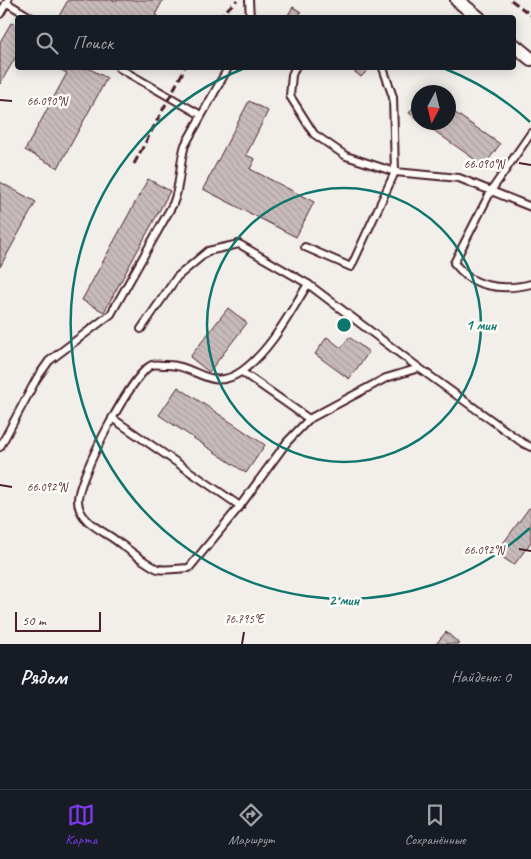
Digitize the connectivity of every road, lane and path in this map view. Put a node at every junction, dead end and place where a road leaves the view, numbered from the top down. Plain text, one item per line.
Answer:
1 (249, 0) edge
2 (457, 0) edge
3 (8, 1) edge
4 (0, 14) edge
5 (28, 15) edge
6 (250, 15) edge
7 (475, 15) edge
8 (516, 47) edge
9 (531, 59) edge
10 (122, 70) edge
11 (227, 70) edge
12 (293, 70) edge
13 (384, 70) edge
14 (201, 115) junction
15 (531, 133) edge
16 (395, 172) junction
17 (491, 191) junction
18 (531, 207) edge
19 (305, 247) dead end
20 (308, 284) junction
21 (531, 284) edge
22 (142, 329) dead end
23 (419, 368) junction
24 (242, 372) junction
25 (112, 418) junction
26 (309, 420) junction
27 (0, 446) edge
28 (531, 447) edge
29 (240, 506) junction

1 - 6 lane
2 - 7 street
3 - 4 lane
3 - 5 lane
8 - 9 street
10 - 14 lane
11 - 14 lane
12 - 16 lane
13 - 16 lane
14 - 27 lane
15 - 17 lane
16 - 17 lane
16 - 19 lane
17 - 18 lane
17 - 21 lane
20 - 22 lane
20 - 23 lane
20 - 24 lane
23 - 26 lane
23 - 28 lane
24 - 25 lane
24 - 26 lane
25 - 29 lane
25 - 29 lane
26 - 29 lane

